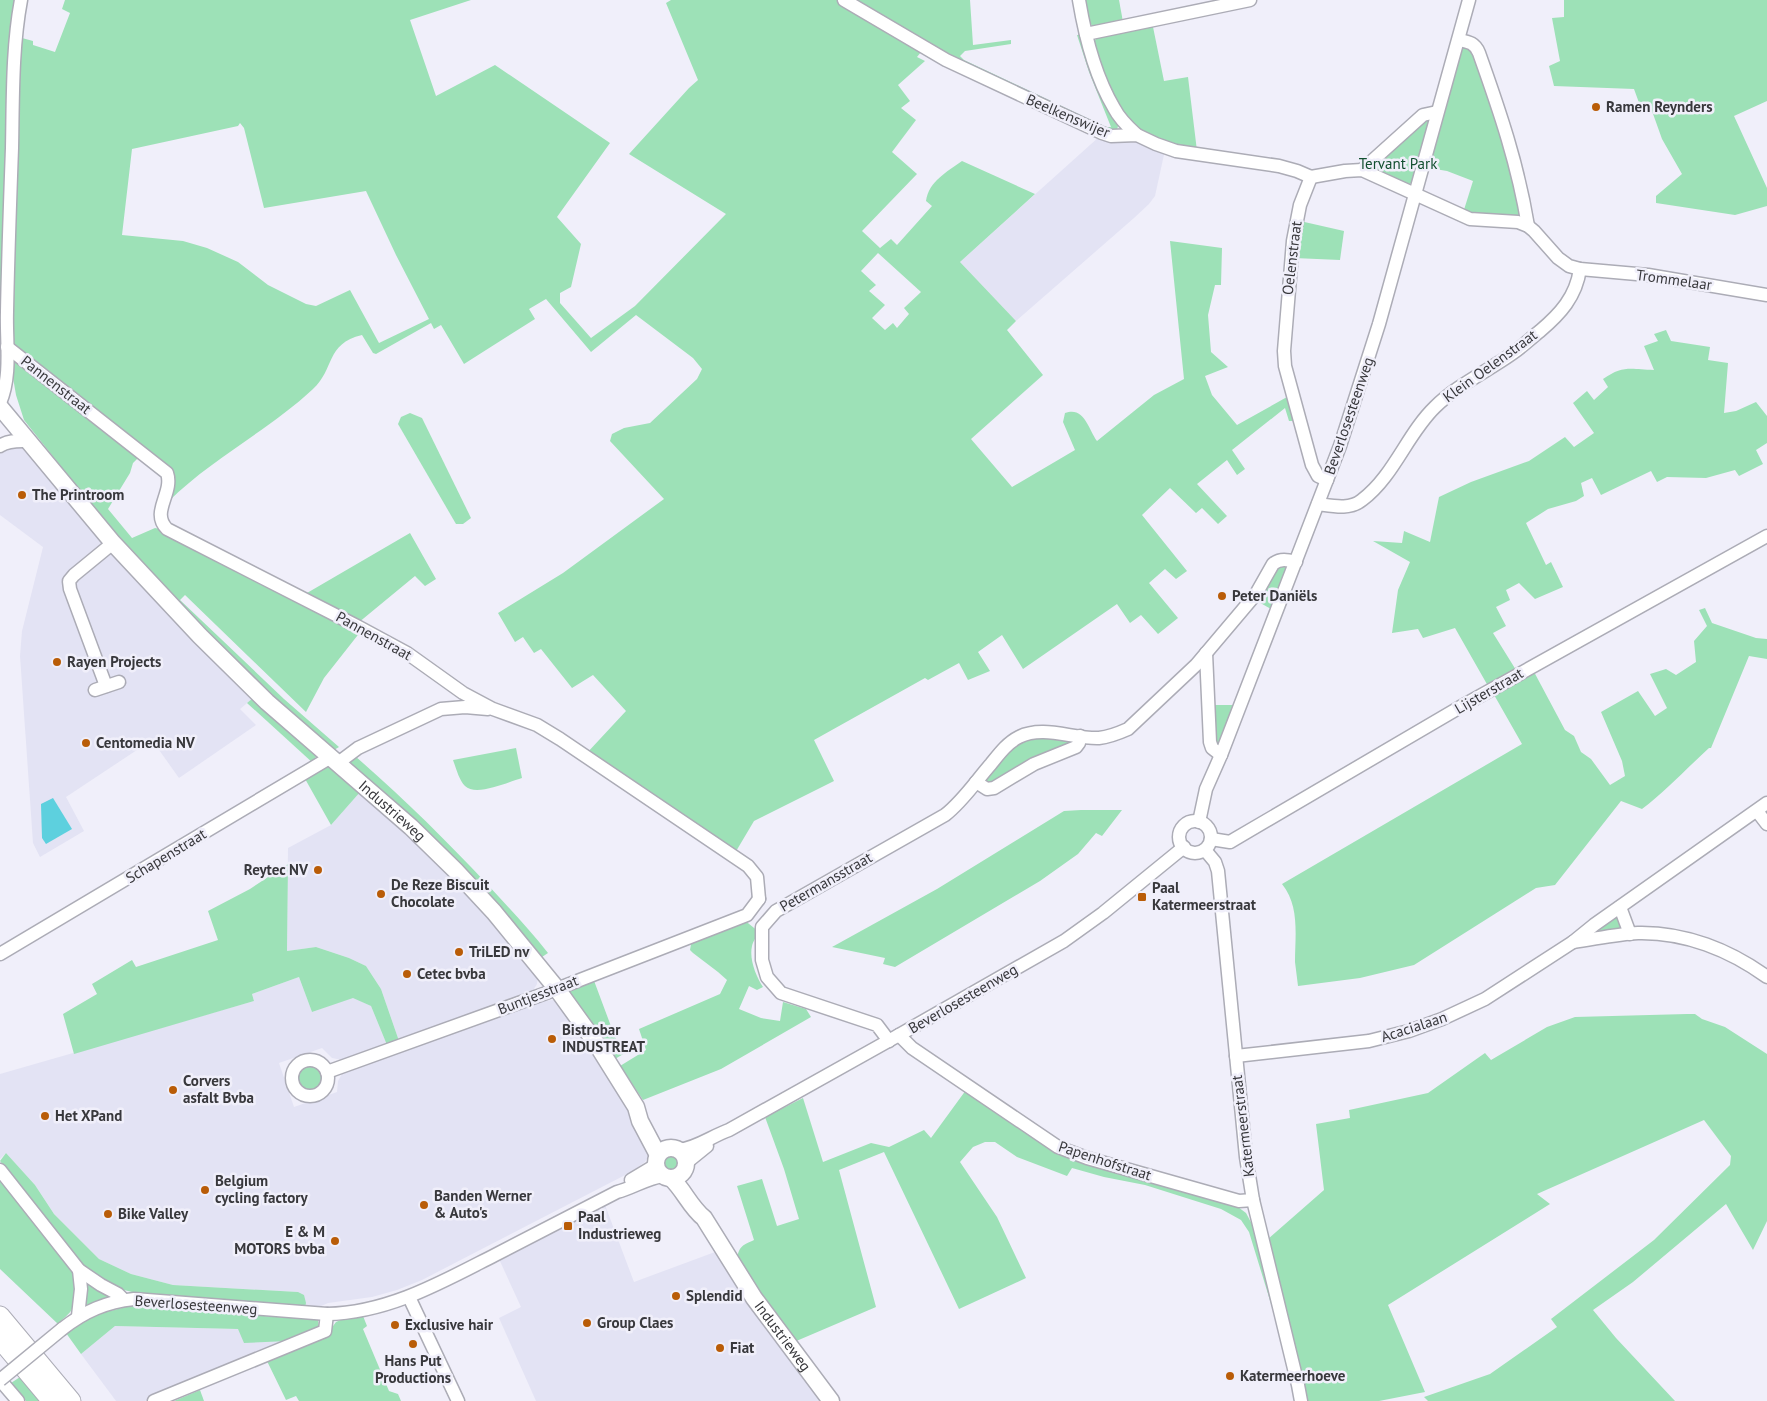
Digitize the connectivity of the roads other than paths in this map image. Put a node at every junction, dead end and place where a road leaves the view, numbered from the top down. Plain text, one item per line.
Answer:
1 (21, 0) edge
2 (844, 0) edge
3 (1079, 0) edge
4 (1250, 0) edge
5 (1469, 0) edge
6 (1086, 34) junction
7 (1459, 40) junction
8 (1437, 112) junction
9 (1137, 135) junction
10 (1362, 170) junction
11 (1310, 177) junction
12 (1415, 194) junction
13 (1528, 226) junction
14 (1580, 269) junction
15 (1767, 294) edge
16 (6, 313) junction
17 (0, 335) edge
18 (7, 347) junction
19 (0, 403) edge
20 (0, 407) edge
21 (28, 441) junction
22 (0, 446) edge
23 (1327, 480) junction
24 (1318, 504) junction
25 (1767, 536) edge
26 (114, 543) junction
27 (1296, 562) junction
28 (1206, 653) junction
29 (119, 682) dead end
30 (493, 710) junction
31 (1080, 736) junction
32 (1221, 755) junction
33 (334, 760) junction
34 (976, 782) junction
35 (1762, 807) edge
36 (1199, 822) junction
37 (1767, 824) edge
38 (1208, 844) junction
39 (1184, 848) junction
40 (760, 899) junction
41 (1620, 908) junction
42 (776, 911) junction
43 (747, 915) junction
44 (762, 927) junction
45 (1630, 934) junction
46 (1573, 942) junction
47 (0, 954) edge
48 (1767, 977) edge
49 (557, 989) junction
50 (894, 1038) junction
51 (1236, 1056) junction
52 (327, 1072) dead end
53 (671, 1163) junction
54 (0, 1170) edge
55 (1253, 1200) junction
56 (79, 1270) junction
57 (410, 1297) junction
58 (124, 1300) junction
59 (327, 1314) junction
60 (0, 1316) edge
61 (78, 1316) junction
62 (0, 1339) edge
63 (0, 1380) edge
64 (18, 1401) edge
65 (52, 1401) edge
66 (71, 1401) edge
67 (154, 1401) edge
68 (458, 1401) edge
69 (831, 1401) edge
70 (1301, 1401) edge

1 - 16 street
2 - 9 street, Beelkenswijer
3 - 6 street
4 - 6 street
5 - 7 street, Beverlosesteenweg
6 - 9 street
7 - 8 street, Beverlosesteenweg
7 - 13 street
8 - 10 street
8 - 12 street, Beverlosesteenweg
9 - 11 street, Beelkenswijer
10 - 11 street
10 - 12 street
11 - 23 street, Oelenstraat
12 - 13 street
12 - 23 street, Beverlosesteenweg
13 - 14 street
14 - 15 street, Trommelaar
14 - 24 street, Klein Oelenstraat
16 - 17 street
16 - 18 street
18 - 19 street
18 - 30 street, Pannenstraat
20 - 21 main road, Industrieweg
21 - 22 street
21 - 26 main road, Industrieweg
23 - 24 street, Beverlosesteenweg
24 - 27 street, Beverlosesteenweg
25 - 38 street, Lijsterstraat
26 - 29 street
26 - 33 main road, Industrieweg
27 - 28 street, Petermansstraat
27 - 32 street, Beverlosesteenweg
28 - 31 street, Petermansstraat
28 - 32 street
30 - 33 street, Schapenstraat
30 - 40 street, Pannenstraat
31 - 34 street, Petermansstraat
31 - 34 street
32 - 36 street, Beverlosesteenweg
33 - 47 street, Schapenstraat
33 - 49 main road, Industrieweg
34 - 42 street, Petermansstraat
35 - 37 street, Acacialaan
35 - 41 street, Acacialaan
36 - 38 street
36 - 39 street
38 - 39 street
38 - 51 street, Katermeerstraat
39 - 50 street, Beverlosesteenweg
40 - 42 street
40 - 43 street, Buntjesstraat
41 - 45 street
41 - 46 street, Acacialaan
42 - 44 street, Petermansstraat
43 - 44 street
43 - 49 street, Buntjesstraat
44 - 50 street
45 - 46 street, Acacialaan
45 - 48 street, Acacialaan
46 - 51 street, Acacialaan
49 - 52 street, Buntjesstraat
49 - 53 main road, Industrieweg
50 - 53 street, Beverlosesteenweg
50 - 55 street, Papenhofstraat
51 - 55 street, Katermeerstraat
53 - 57 street, Beverlosesteenweg
53 - 69 main road, Industrieweg
54 - 56 street
55 - 70 street, Katermeerstraat
56 - 58 street
56 - 61 street
57 - 59 street, Beverlosesteenweg
57 - 68 street
58 - 59 street, Beverlosesteenweg
58 - 61 street, Beverlosesteenweg
59 - 67 street
60 - 66 highway
61 - 63 street, Beverlosesteenweg, bridge
62 - 65 highway
63 - 64 street

